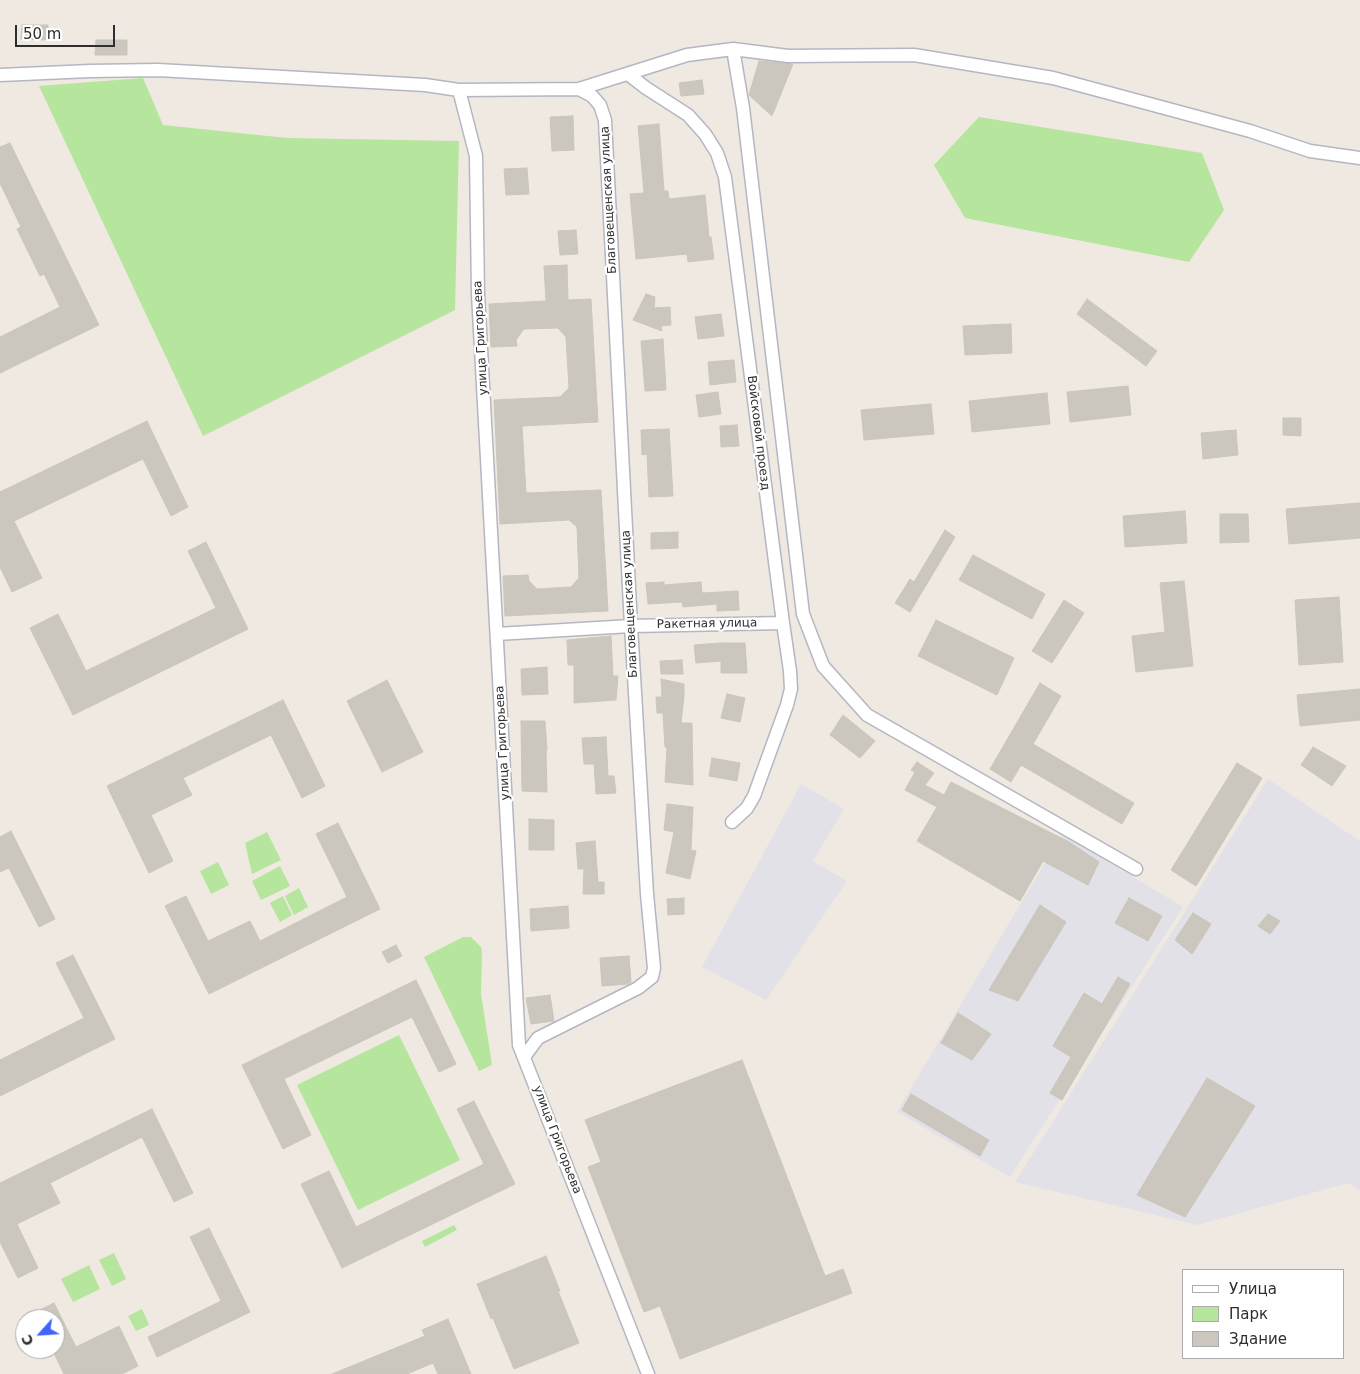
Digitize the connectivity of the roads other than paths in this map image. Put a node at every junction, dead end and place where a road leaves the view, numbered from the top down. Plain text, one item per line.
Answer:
1 (733, 50) junction
2 (628, 74) junction
3 (0, 75) edge
4 (580, 89) junction
5 (458, 90) junction
6 (1360, 158) edge
7 (783, 622) junction
8 (631, 626) junction
9 (497, 634) junction
10 (732, 822) dead end
11 (1136, 869) dead end
12 (524, 1057) junction
13 (648, 1374) edge

1 - 2 street
1 - 6 street
1 - 11 street
2 - 4 street
2 - 7 street, Войсковой проезд
3 - 5 street
4 - 5 street
4 - 8 street, Благовещенская улица
5 - 9 street, улица Григорьева
7 - 8 street, Ракетная улица
7 - 10 street, Войсковой проезд
8 - 9 street, Ракетная улица
8 - 12 street, Благовещенская улица
9 - 12 street, улица Григорьева
12 - 13 street, улица Григорьева

